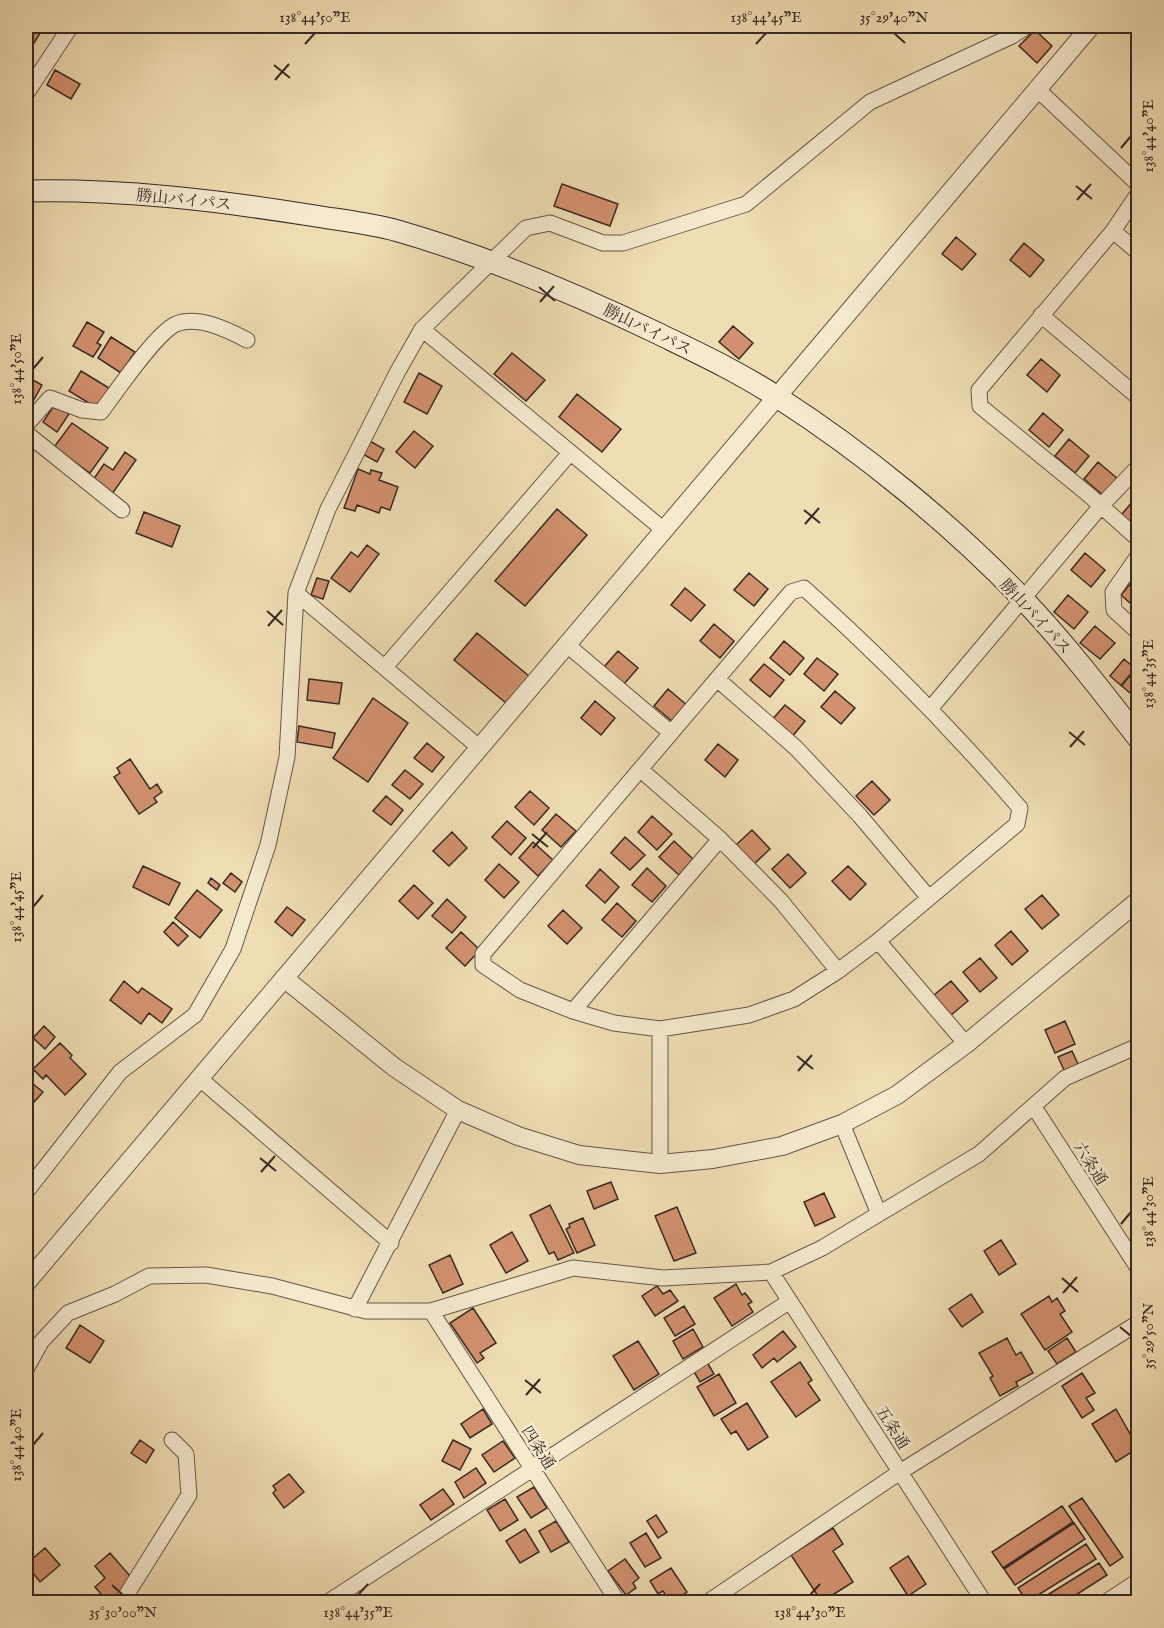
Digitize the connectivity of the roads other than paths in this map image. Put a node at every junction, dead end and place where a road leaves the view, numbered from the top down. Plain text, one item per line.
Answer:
1 (71, 26) edge
2 (1027, 26) edge
3 (1091, 26) edge
4 (1037, 89) junction
5 (26, 94) edge
6 (1138, 184) edge
7 (26, 191) edge
8 (1138, 194) edge
9 (1113, 231) junction
10 (1138, 252) edge
11 (492, 261) junction
12 (1041, 315) junction
13 (422, 329) junction
14 (247, 340) dead end
15 (776, 396) junction
16 (1138, 397) edge
17 (26, 425) edge
18 (26, 433) edge
19 (570, 453) junction
20 (1138, 467) edge
21 (1101, 506) junction
22 (122, 510) dead end
23 (665, 531) junction
24 (1138, 539) edge
25 (1138, 556) edge
26 (296, 593) junction
27 (1023, 599) junction
28 (1138, 632) edge
29 (566, 644) junction
30 (385, 668) junction
31 (717, 679) junction
32 (930, 709) junction
33 (671, 733) junction
34 (1138, 738) edge
35 (480, 748) junction
36 (641, 770) junction
37 (720, 839) junction
38 (929, 898) junction
39 (1138, 901) edge
40 (878, 941) junction
41 (838, 971) junction
42 (284, 978) junction
43 (573, 1011) junction
44 (660, 1029) junction
45 (966, 1044) junction
46 (1138, 1046) edge
47 (199, 1078) junction
48 (1034, 1107) junction
49 (458, 1110) junction
50 (842, 1124) junction
51 (660, 1164) junction
52 (26, 1192) edge
53 (879, 1214) junction
54 (391, 1243) junction
55 (1138, 1268) edge
56 (771, 1272) junction
57 (26, 1283) edge
58 (790, 1301) junction
59 (355, 1309) junction
60 (431, 1311) junction
61 (1138, 1323) edge
62 (26, 1369) edge
63 (172, 1440) dead end
64 (532, 1469) junction
65 (900, 1472) junction
66 (1138, 1581) edge
67 (122, 1602) edge
68 (328, 1602) edge
69 (618, 1602) edge
70 (708, 1602) edge
71 (984, 1602) edge
72 (1106, 1602) edge

1 - 5 street
2 - 11 street
3 - 4 street
4 - 6 street
4 - 15 street
7 - 11 main road, 勝山バイパス
8 - 9 street
9 - 10 street
9 - 12 street
11 - 13 street
11 - 15 main road, 勝山バイパス
12 - 16 street
12 - 21 street
13 - 19 street
13 - 26 street
14 - 17 street
15 - 23 street
15 - 27 main road, 勝山バイパス
18 - 22 street
19 - 23 street
19 - 30 street
20 - 21 street
21 - 24 street
21 - 27 street
23 - 29 street
25 - 28 street
26 - 30 street
26 - 52 street
27 - 32 street
27 - 34 main road, 勝山バイパス
29 - 33 street
29 - 35 street
30 - 35 street
31 - 32 street
31 - 33 street
31 - 38 street
32 - 38 street
33 - 36 street
35 - 42 street
36 - 37 street
36 - 43 street
37 - 41 street
37 - 43 street
38 - 40 street
39 - 45 street
40 - 41 street
40 - 45 street
41 - 44 street
42 - 47 street
42 - 49 street
43 - 44 street
44 - 51 street
45 - 50 street
46 - 48 street
47 - 54 street
47 - 57 street
48 - 53 street
48 - 55 street, 六条通
49 - 51 street
49 - 54 street
50 - 51 street
50 - 53 street
53 - 56 street
54 - 59 street
56 - 58 street, 五条通
56 - 60 street
58 - 64 street
58 - 65 street, 五条通
59 - 60 street
59 - 62 street
60 - 64 street, 四条通
61 - 65 street
63 - 67 street
64 - 68 street
64 - 69 street, 四条通
65 - 70 street
65 - 71 street, 五条通
66 - 72 street

